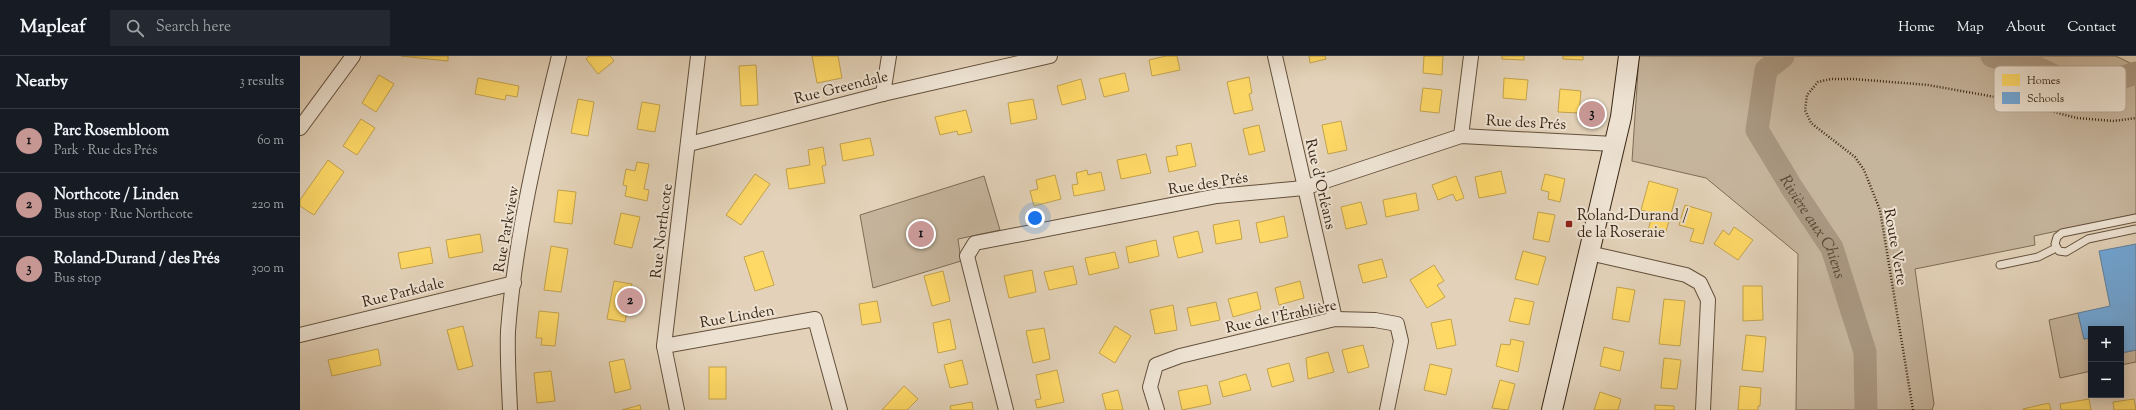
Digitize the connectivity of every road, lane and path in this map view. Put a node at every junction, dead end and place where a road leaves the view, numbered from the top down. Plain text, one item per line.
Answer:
1 (353, 56) edge
2 (559, 56) edge
3 (698, 56) edge
4 (889, 56) edge
5 (1050, 56) edge
6 (1275, 56) edge
7 (1471, 56) edge
8 (1629, 56) edge
9 (883, 94) junction
10 (1994, 97) edge
11 (2054, 112) edge
12 (2136, 118) edge
13 (300, 128) edge
14 (1461, 136) junction
15 (689, 144) junction
16 (1614, 144) junction
17 (1304, 188) junction
18 (2136, 218) edge
19 (2136, 228) edge
20 (2056, 248) junction
21 (1589, 253) junction
22 (2000, 265) dead end
23 (514, 283) junction
24 (1335, 319) junction
25 (300, 335) edge
26 (664, 346) junction
27 (510, 410) edge
28 (677, 410) edge
29 (840, 410) edge
30 (1006, 410) edge
31 (1157, 410) edge
32 (1387, 410) edge
33 (1552, 410) edge
34 (1703, 410) edge
35 (1913, 410) edge

1 - 13 street
2 - 23 street, Rue Parkview
3 - 15 street, Rue Northcote
4 - 9 street
5 - 9 street, Rue Greendale
6 - 17 street, Rue d'Orléans
7 - 14 street
8 - 16 street
9 - 15 street, Rue Greendale
10 - 35 path, Route Verte
11 - 12 path, Route Verte
14 - 16 street, Rue des Prés
14 - 17 street, Rue des Prés
15 - 26 street, Rue Northcote
16 - 21 street
17 - 24 street, Rue d'Orléans
17 - 30 street, Rue des Prés
18 - 20 lane
19 - 20 lane
20 - 22 lane
21 - 33 street
21 - 34 street
23 - 25 street, Rue Parkdale
23 - 27 street, Rue Parkview
24 - 31 street, Rue de l'Érablière
24 - 32 street, Rue de l'Érablière
26 - 28 street, Rue Northcote
26 - 29 street, Rue Linden

